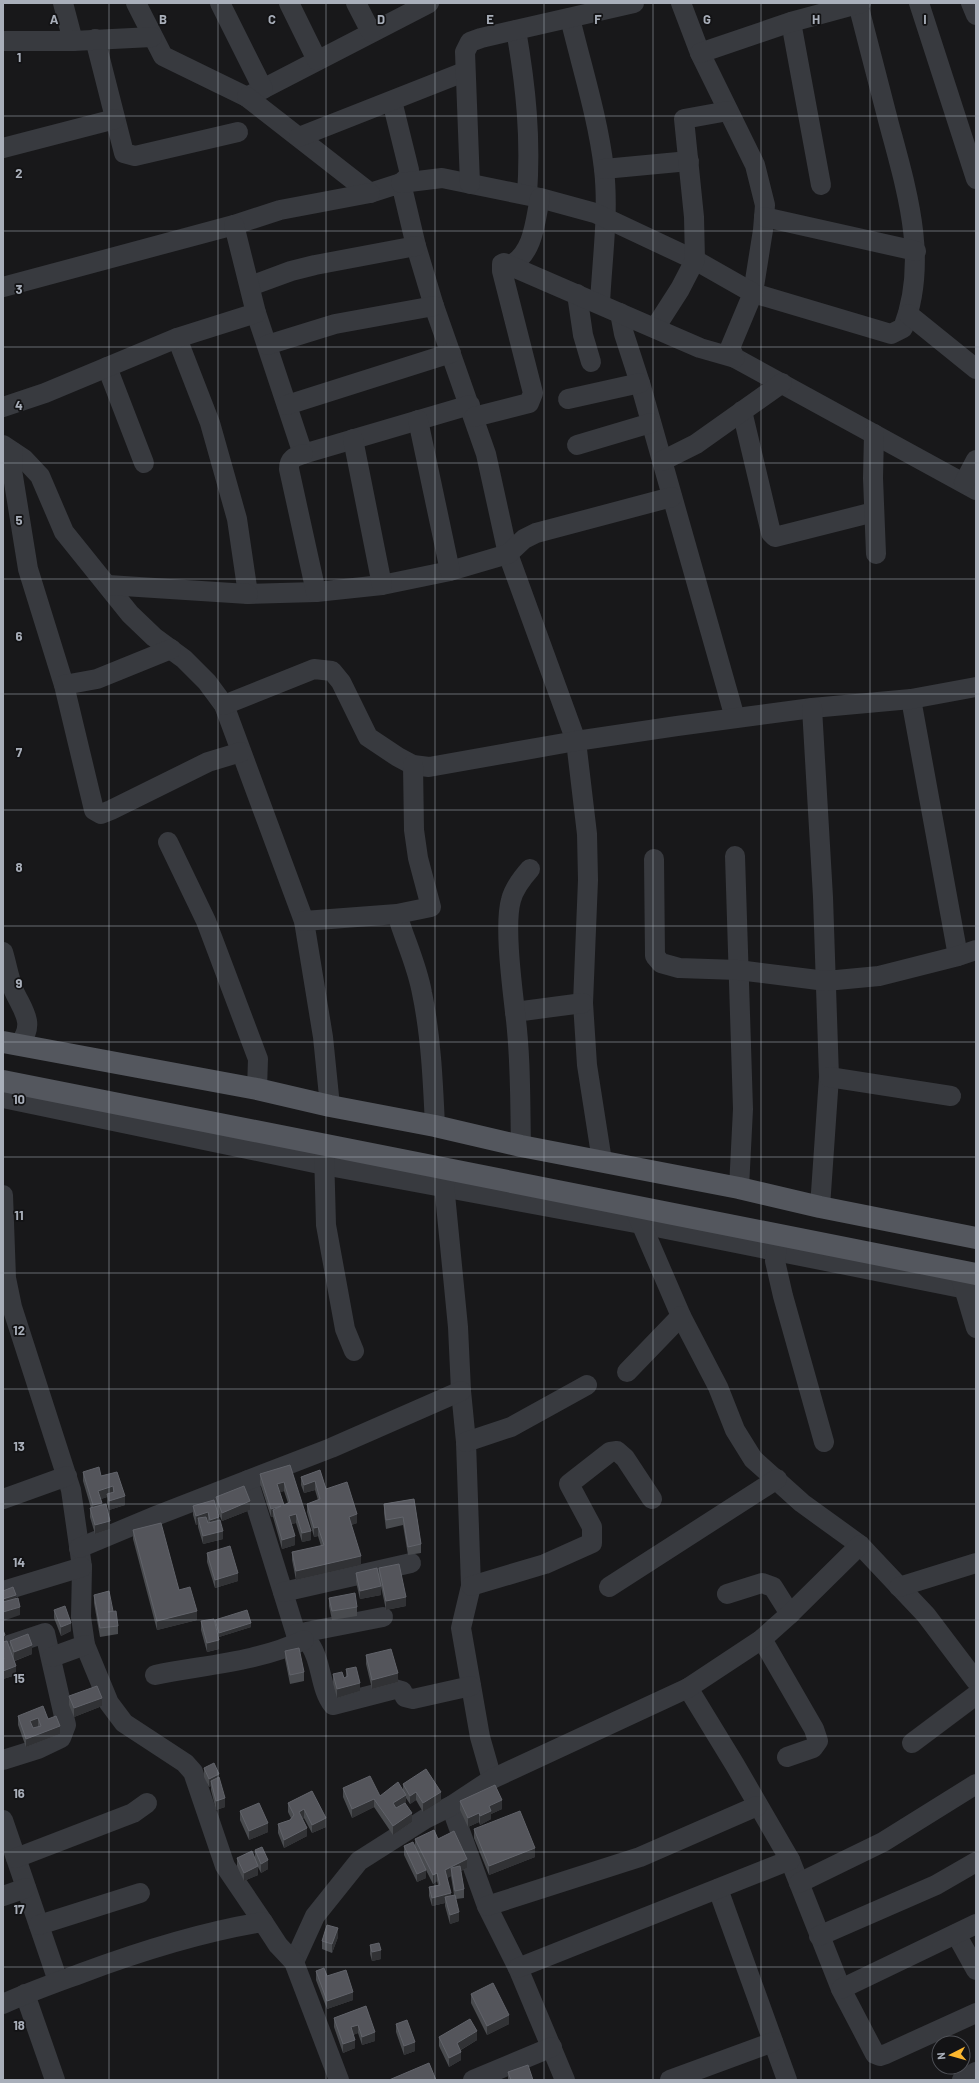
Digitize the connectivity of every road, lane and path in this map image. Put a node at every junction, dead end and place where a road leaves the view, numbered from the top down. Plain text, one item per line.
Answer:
1 (63, 3) edge
2 (136, 3) edge
3 (220, 3) edge
4 (289, 3) edge
5 (356, 3) edge
6 (634, 3) edge
7 (681, 3) edge
8 (859, 3) edge
9 (919, 3) edge
10 (971, 3) edge
11 (426, 4) edge
12 (976, 15) edge
13 (570, 18) junction
14 (791, 22) junction
15 (516, 30) junction
16 (371, 32) junction
17 (152, 37) junction
18 (95, 39) junction
19 (3, 40) edge
20 (72, 41) junction
21 (700, 53) junction
22 (317, 60) junction
23 (464, 72) junction
24 (255, 93) junction
25 (392, 100) junction
26 (728, 111) junction
27 (115, 119) junction
28 (238, 132) dead end
29 (298, 137) junction
30 (3, 148) edge
31 (688, 161) junction
32 (604, 169) junction
33 (976, 180) edge
34 (401, 183) junction
35 (470, 184) junction
36 (821, 185) dead end
37 (370, 193) junction
38 (533, 196) junction
39 (764, 217) junction
40 (605, 218) junction
41 (234, 225) junction
42 (416, 246) junction
43 (916, 251) junction
44 (695, 260) junction
45 (511, 265) junction
46 (250, 286) junction
47 (3, 287) edge
48 (753, 293) junction
49 (577, 294) junction
50 (600, 304) junction
51 (434, 306) junction
52 (256, 313) junction
53 (620, 313) junction
54 (908, 314) junction
55 (655, 328) junction
56 (177, 338) junction
57 (267, 345) junction
58 (451, 353) junction
59 (735, 358) junction
60 (591, 362) dead end
61 (107, 367) junction
62 (976, 369) edge
63 (640, 383) junction
64 (782, 383) junction
65 (568, 399) dead end
66 (287, 405) junction
67 (3, 407) edge
68 (472, 411) junction
69 (742, 411) junction
70 (418, 420) junction
71 (651, 423) junction
72 (874, 434) junction
73 (353, 439) junction
74 (577, 444) dead end
75 (8, 448) edge
76 (303, 454) junction
77 (662, 460) junction
78 (976, 460) edge
79 (144, 463) dead end
80 (970, 486) edge
81 (672, 497) junction
82 (874, 512) junction
83 (508, 554) junction
84 (876, 554) dead end
85 (450, 571) junction
86 (108, 585) junction
87 (382, 585) junction
88 (316, 592) junction
89 (248, 594) junction
90 (171, 649) junction
91 (64, 685) junction
92 (976, 687) edge
93 (911, 699) junction
94 (224, 705) junction
95 (812, 708) junction
96 (735, 718) junction
97 (576, 741) junction
98 (241, 752) junction
99 (413, 764) junction
100 (168, 842) dead end
101 (735, 856) dead end
102 (654, 859) dead end
103 (530, 869) dead end
104 (397, 914) junction
105 (304, 921) junction
106 (976, 950) edge
107 (3, 952) edge
108 (958, 956) junction
109 (738, 970) junction
110 (826, 981) junction
111 (583, 1003) junction
112 (515, 1012) junction
113 (11, 1043) edge
114 (829, 1077) junction
115 (3, 1081) edge
116 (257, 1089) junction
117 (951, 1096) dead end
118 (3, 1098) edge
119 (330, 1106) junction
120 (435, 1126) junction
121 (521, 1146) junction
122 (324, 1155) junction
123 (602, 1161) junction
124 (444, 1178) junction
125 (739, 1188) junction
126 (3, 1195) edge
127 (820, 1207) junction
128 (637, 1216) junction
129 (976, 1238) edge
130 (778, 1243) junction
131 (969, 1281) edge
132 (8, 1307) edge
133 (681, 1316) junction
134 (976, 1328) edge
135 (354, 1351) dead end
136 (627, 1372) dead end
137 (587, 1385) dead end
138 (461, 1391) junction
139 (466, 1442) junction
140 (824, 1442) dead end
141 (67, 1476) junction
142 (777, 1479) junction
143 (248, 1480) junction
144 (3, 1499) edge
145 (652, 1499) dead end
146 (860, 1545) junction
147 (81, 1557) junction
148 (411, 1563) dead end
149 (976, 1563) edge
150 (471, 1586) junction
151 (609, 1587) dead end
152 (899, 1587) junction
153 (3, 1592) edge
154 (283, 1592) junction
155 (727, 1594) dead end
156 (790, 1614) junction
157 (382, 1616) dead end
158 (300, 1637) junction
159 (762, 1639) junction
160 (84, 1645) junction
161 (3, 1647) edge
162 (52, 1657) junction
163 (155, 1675) dead end
164 (976, 1681) edge
165 (471, 1686) junction
166 (688, 1688) junction
167 (976, 1695) edge
168 (912, 1743) dead end
169 (787, 1757) dead end
170 (3, 1760) edge
171 (492, 1779) junction
172 (976, 1784) edge
173 (147, 1803) dead end
174 (451, 1806) junction
175 (757, 1806) junction
176 (3, 1820) edge
177 (16, 1858) junction
178 (790, 1860) junction
179 (976, 1862) edge
180 (799, 1883) junction
181 (26, 1888) junction
182 (718, 1889) junction
183 (140, 1893) dead end
184 (3, 1896) edge
185 (487, 1906) junction
186 (263, 1922) junction
187 (976, 1924) edge
188 (39, 1925) junction
189 (956, 1934) junction
190 (819, 1936) junction
191 (294, 1962) junction
192 (518, 1968) junction
193 (976, 1970) edge
194 (58, 1981) junction
195 (841, 1989) junction
196 (25, 1994) junction
197 (3, 2004) edge
198 (976, 2013) edge
199 (773, 2042) junction
200 (552, 2047) junction
201 (976, 2072) edge
202 (55, 2080) edge
203 (339, 2080) edge
204 (473, 2080) edge
205 (565, 2080) edge
206 (670, 2080) edge
207 (787, 2080) edge
208 (962, 2080) edge

1 - 20 street
2 - 17 street
3 - 24 street
4 - 22 street
5 - 16 street
6 - 13 street
7 - 21 street
8 - 14 street
8 - 43 street
9 - 33 street
10 - 12 street
11 - 16 street
13 - 15 street
13 - 32 street
14 - 21 street
14 - 36 street
15 - 23 street
15 - 38 street
16 - 22 street
17 - 18 street
17 - 24 street
18 - 20 street
18 - 27 street
19 - 20 street
21 - 26 street
22 - 24 street
23 - 25 street
23 - 35 street
24 - 29 street
25 - 29 street
25 - 34 street
26 - 31 street
26 - 39 street
27 - 28 street
27 - 30 street
29 - 37 street
31 - 32 street
31 - 44 street
32 - 40 street
34 - 35 street
34 - 37 street
34 - 42 street
35 - 38 street
37 - 41 street
38 - 40 street
38 - 45 street
39 - 43 street
39 - 48 street
40 - 44 street
40 - 50 street
41 - 46 street
41 - 47 street
42 - 46 street
42 - 51 street
43 - 54 street
44 - 48 street
44 - 55 street
45 - 49 street
45 - 68 street
46 - 52 street
48 - 54 street
48 - 59 street
49 - 50 street
49 - 60 street
50 - 53 street
51 - 57 street
51 - 58 street
52 - 56 street
52 - 57 street
53 - 55 street
53 - 63 street
54 - 62 street
55 - 59 street
56 - 61 street
56 - 89 street
57 - 66 street
58 - 66 street
58 - 68 street
59 - 64 street
61 - 67 street
61 - 79 street
63 - 65 street
63 - 71 street
64 - 69 street
64 - 72 street
66 - 76 street
68 - 70 street
68 - 83 street
69 - 77 street
69 - 82 street
70 - 73 street
70 - 85 street
71 - 74 street
71 - 77 street
72 - 80 street
72 - 82 street
73 - 76 street
73 - 87 street
75 - 86 street
75 - 91 street
76 - 88 street
77 - 81 street
78 - 80 street
81 - 83 street
81 - 96 street
82 - 84 street
83 - 85 street
83 - 97 street
85 - 87 street
86 - 89 street
86 - 90 street
87 - 88 street
88 - 89 street
90 - 91 street
90 - 94 street
91 - 98 street
92 - 93 street
93 - 95 street
93 - 108 street
94 - 98 street
94 - 99 street
95 - 96 street
95 - 110 street
96 - 97 street
97 - 99 street
97 - 111 street
98 - 105 street
99 - 104 street
100 - 116 street
101 - 109 street
102 - 109 street
103 - 112 street
104 - 105 street
104 - 120 street
105 - 119 street
106 - 108 street
107 - 113 street
108 - 110 street
109 - 110 street
109 - 125 street
110 - 114 street
111 - 112 street
111 - 123 street
112 - 121 street
113 - 116 main road
114 - 117 street
114 - 127 street
115 - 122 main road
116 - 119 main road
118 - 122 street
119 - 120 main road
120 - 121 main road
121 - 123 main road
122 - 124 main road
122 - 135 street
123 - 125 main road
124 - 128 main road
124 - 138 street
125 - 127 main road
126 - 132 street
127 - 129 main road
128 - 130 main road
128 - 133 street
130 - 131 main road
130 - 140 street
131 - 134 street
132 - 141 street
133 - 136 street
133 - 142 street
137 - 139 street
138 - 139 street
138 - 143 street
139 - 150 street
141 - 144 street
141 - 147 street
142 - 146 street
142 - 151 street
143 - 147 street
143 - 154 street
145 - 150 street
146 - 152 street
146 - 156 street
147 - 153 street
147 - 160 street
148 - 154 street
149 - 152 street
150 - 165 street
152 - 164 street
154 - 158 street
155 - 156 street
156 - 159 street
157 - 158 street
158 - 163 street
158 - 165 street
159 - 166 street
159 - 169 street
160 - 162 street
160 - 186 street
161 - 162 street
162 - 170 street
165 - 171 street
166 - 171 street
166 - 175 street
167 - 168 street
171 - 174 street
172 - 180 street
173 - 177 street
174 - 185 street
174 - 191 street
175 - 178 street
175 - 185 street
176 - 177 street
177 - 181 street
178 - 180 street
178 - 182 street
179 - 190 street
180 - 190 street
181 - 184 street
181 - 188 street
182 - 192 street
182 - 199 street
183 - 188 street
185 - 192 street
186 - 191 street
186 - 194 street
187 - 189 street
188 - 194 street
189 - 193 street
189 - 195 street
190 - 195 street
191 - 203 street
192 - 200 street
194 - 196 street
195 - 198 street
196 - 197 street
196 - 202 street
199 - 206 street
199 - 207 street
200 - 204 street
200 - 205 street
201 - 208 street

